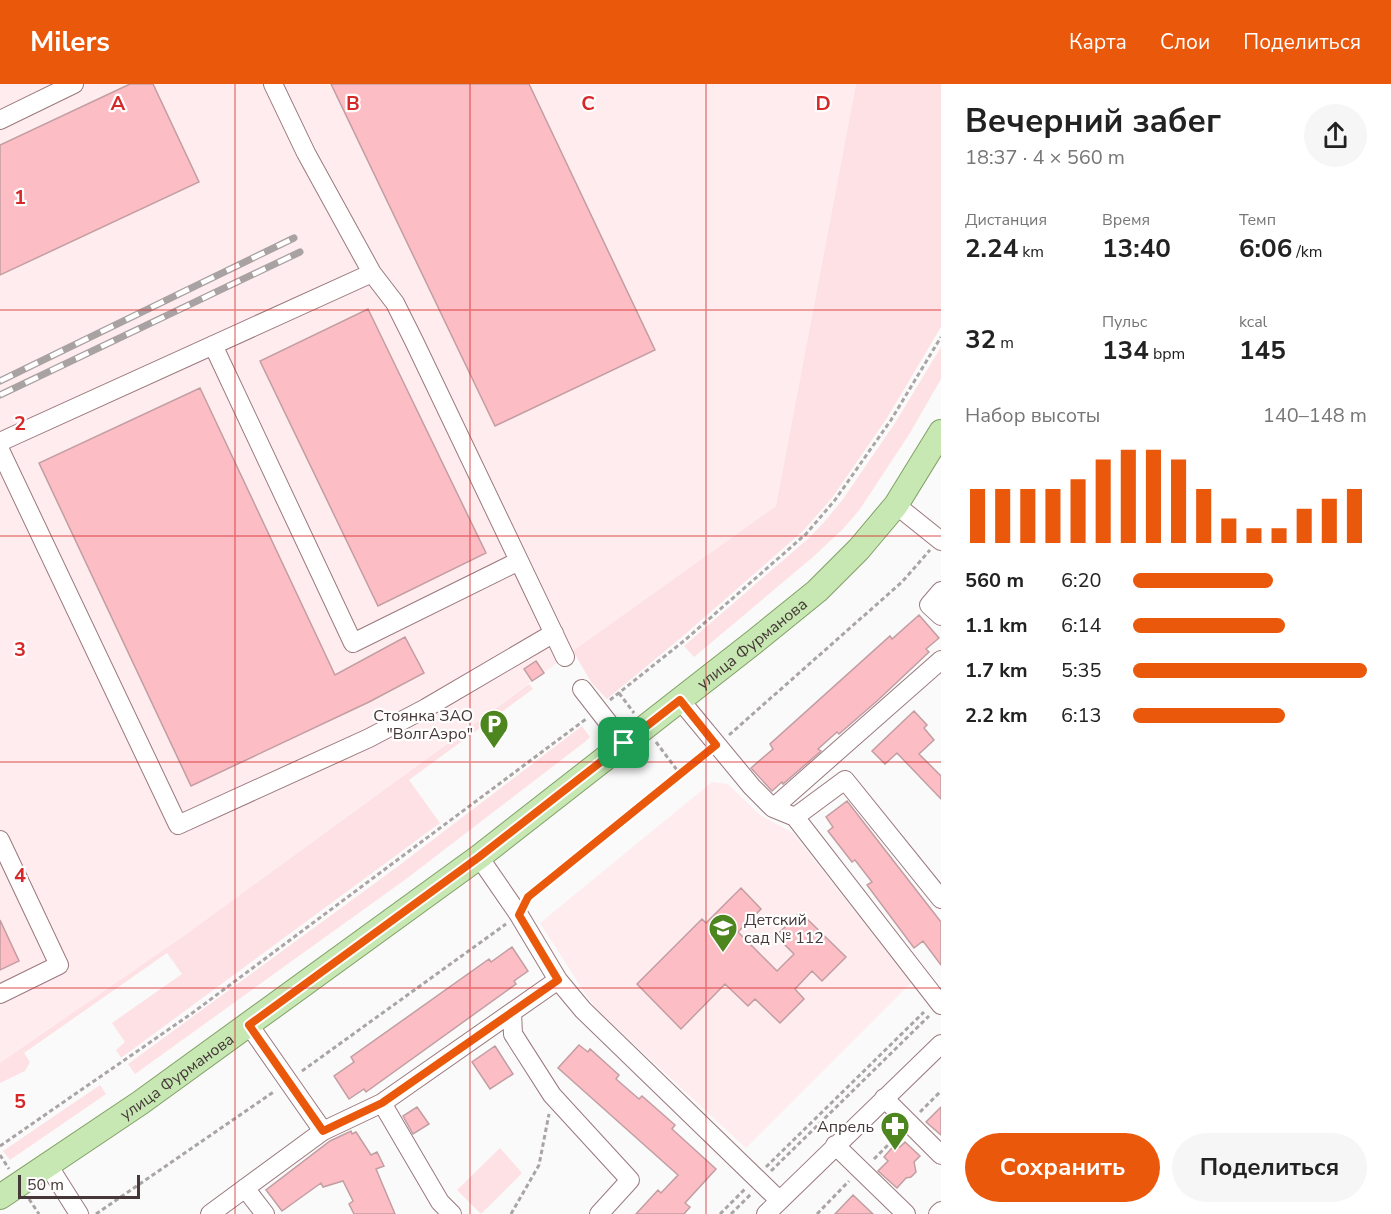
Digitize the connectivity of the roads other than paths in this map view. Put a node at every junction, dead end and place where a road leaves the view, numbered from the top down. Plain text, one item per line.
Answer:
1 (74, 84) edge
2 (273, 84) edge
3 (0, 120) edge
4 (372, 273) junction
5 (213, 345) junction
6 (941, 432) edge
7 (0, 442) edge
8 (0, 450) edge
9 (896, 505) junction
10 (940, 540) edge
11 (519, 561) junction
12 (941, 591) edge
13 (941, 616) edge
14 (554, 633) junction
15 (565, 657) dead end
16 (941, 660) edge
17 (582, 689) dead end
18 (680, 700) junction
19 (624, 743) junction
20 (773, 808) junction
21 (795, 817) junction
22 (0, 840) edge
23 (479, 857) junction
24 (941, 899) edge
25 (558, 980) junction
26 (0, 994) edge
27 (937, 1006) edge
28 (512, 1012) junction
29 (249, 1025) junction
30 (941, 1044) edge
31 (884, 1098) junction
32 (382, 1103) junction
33 (323, 1131) junction
34 (835, 1145) junction
35 (941, 1155) edge
36 (48, 1165) junction
37 (245, 1188) junction
38 (0, 1197) edge
39 (779, 1200) junction
40 (79, 1214) edge
41 (210, 1214) edge
42 (265, 1214) edge
43 (452, 1214) edge
44 (599, 1214) edge
45 (766, 1214) edge
46 (906, 1214) edge

1 - 3 street
2 - 4 street
4 - 5 street
4 - 11 street
5 - 7 street
5 - 11 street
6 - 9 main road, улица Фурманова
8 - 14 street
9 - 10 street
9 - 18 main road, улица Фурманова
11 - 14 street
12 - 13 street
14 - 15 street
16 - 20 street
17 - 19 street
18 - 19 main road, улица Фурманова
18 - 20 street
19 - 23 main road, улица Фурманова
20 - 21 street
21 - 24 street
21 - 27 street
22 - 26 street
23 - 25 street
23 - 29 main road, улица Фурманова
25 - 28 street
25 - 39 street
28 - 32 street
28 - 44 street
29 - 33 street
29 - 36 main road, улица Фурманова
30 - 31 street
31 - 34 street
31 - 35 street
32 - 33 street
32 - 43 street
33 - 37 street
34 - 39 street
34 - 46 street
36 - 38 main road, улица Фурманова
36 - 40 street
37 - 41 street
37 - 42 street
39 - 45 street

